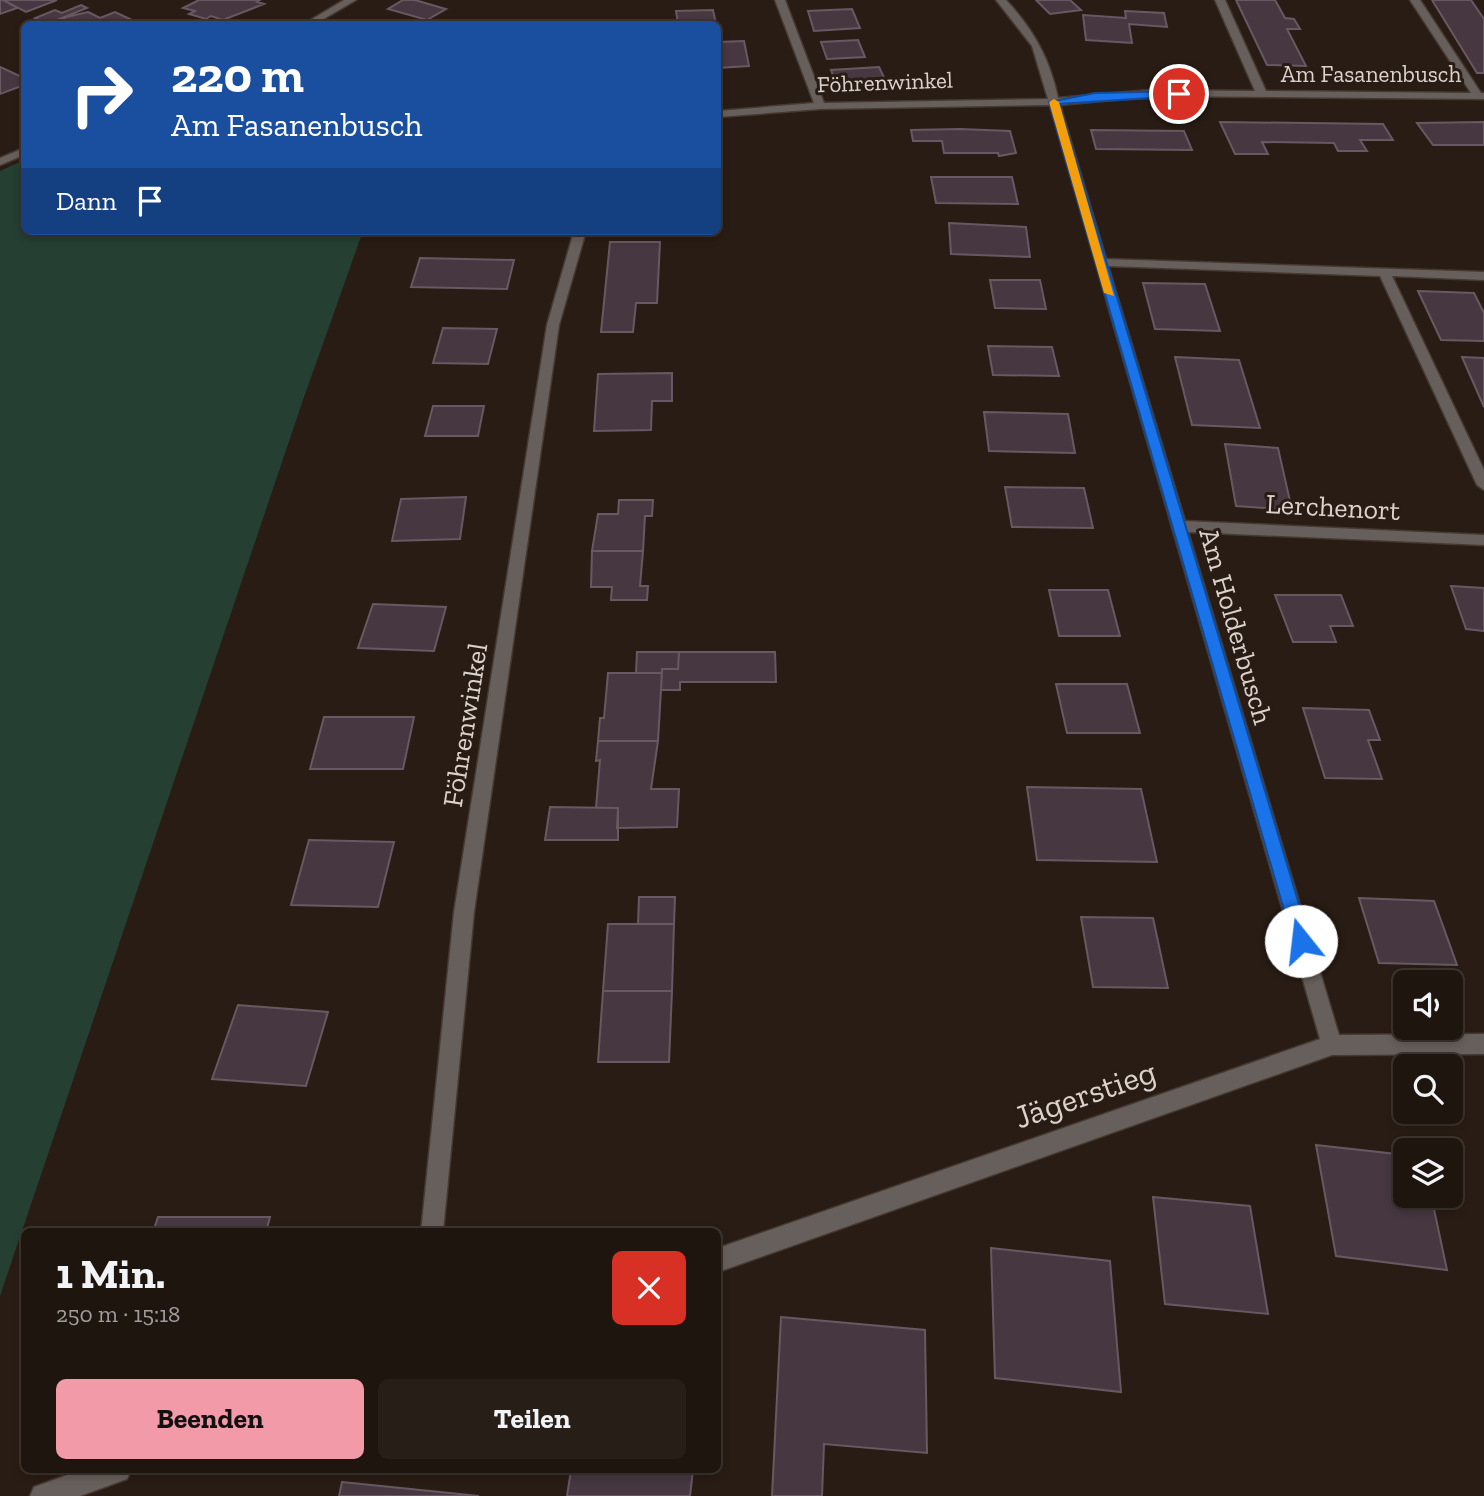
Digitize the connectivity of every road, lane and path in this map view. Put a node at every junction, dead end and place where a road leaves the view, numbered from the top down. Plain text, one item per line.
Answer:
1 (352, 0) edge
2 (780, 0) edge
3 (1001, 0) edge
4 (1220, 0) edge
5 (1415, 0) edge
6 (314, 21) edge
7 (1262, 94) junction
8 (1481, 96) edge
9 (1054, 102) junction
10 (821, 106) junction
11 (721, 114) edge
12 (21, 152) edge
13 (0, 162) edge
14 (579, 235) edge
15 (1100, 262) junction
16 (1384, 272) junction
17 (1484, 276) edge
18 (1484, 485) edge
19 (1180, 526) junction
20 (1484, 540) edge
21 (1484, 1044) edge
22 (1332, 1045) junction
23 (432, 1228) edge
24 (721, 1259) edge
25 (109, 1473) edge
26 (43, 1496) edge

1 - 6 street
2 - 10 street
3 - 9 street
4 - 7 street, Am Fasanenbusch
5 - 8 street, Am Fasanenbusch
7 - 8 street, Am Fasanenbusch
7 - 9 street, Am Fasanenbusch
9 - 10 street, Föhrenwinkel
9 - 15 street, Am Holderbusch
10 - 11 street, Föhrenwinkel
12 - 13 street
14 - 23 street, Föhrenwinkel
15 - 16 street
15 - 19 street, Am Holderbusch
16 - 17 street
16 - 18 street
19 - 20 street, Lerchenort
19 - 22 street, Am Holderbusch
21 - 22 street, Jägerstieg
22 - 24 street, Jägerstieg
25 - 26 street

